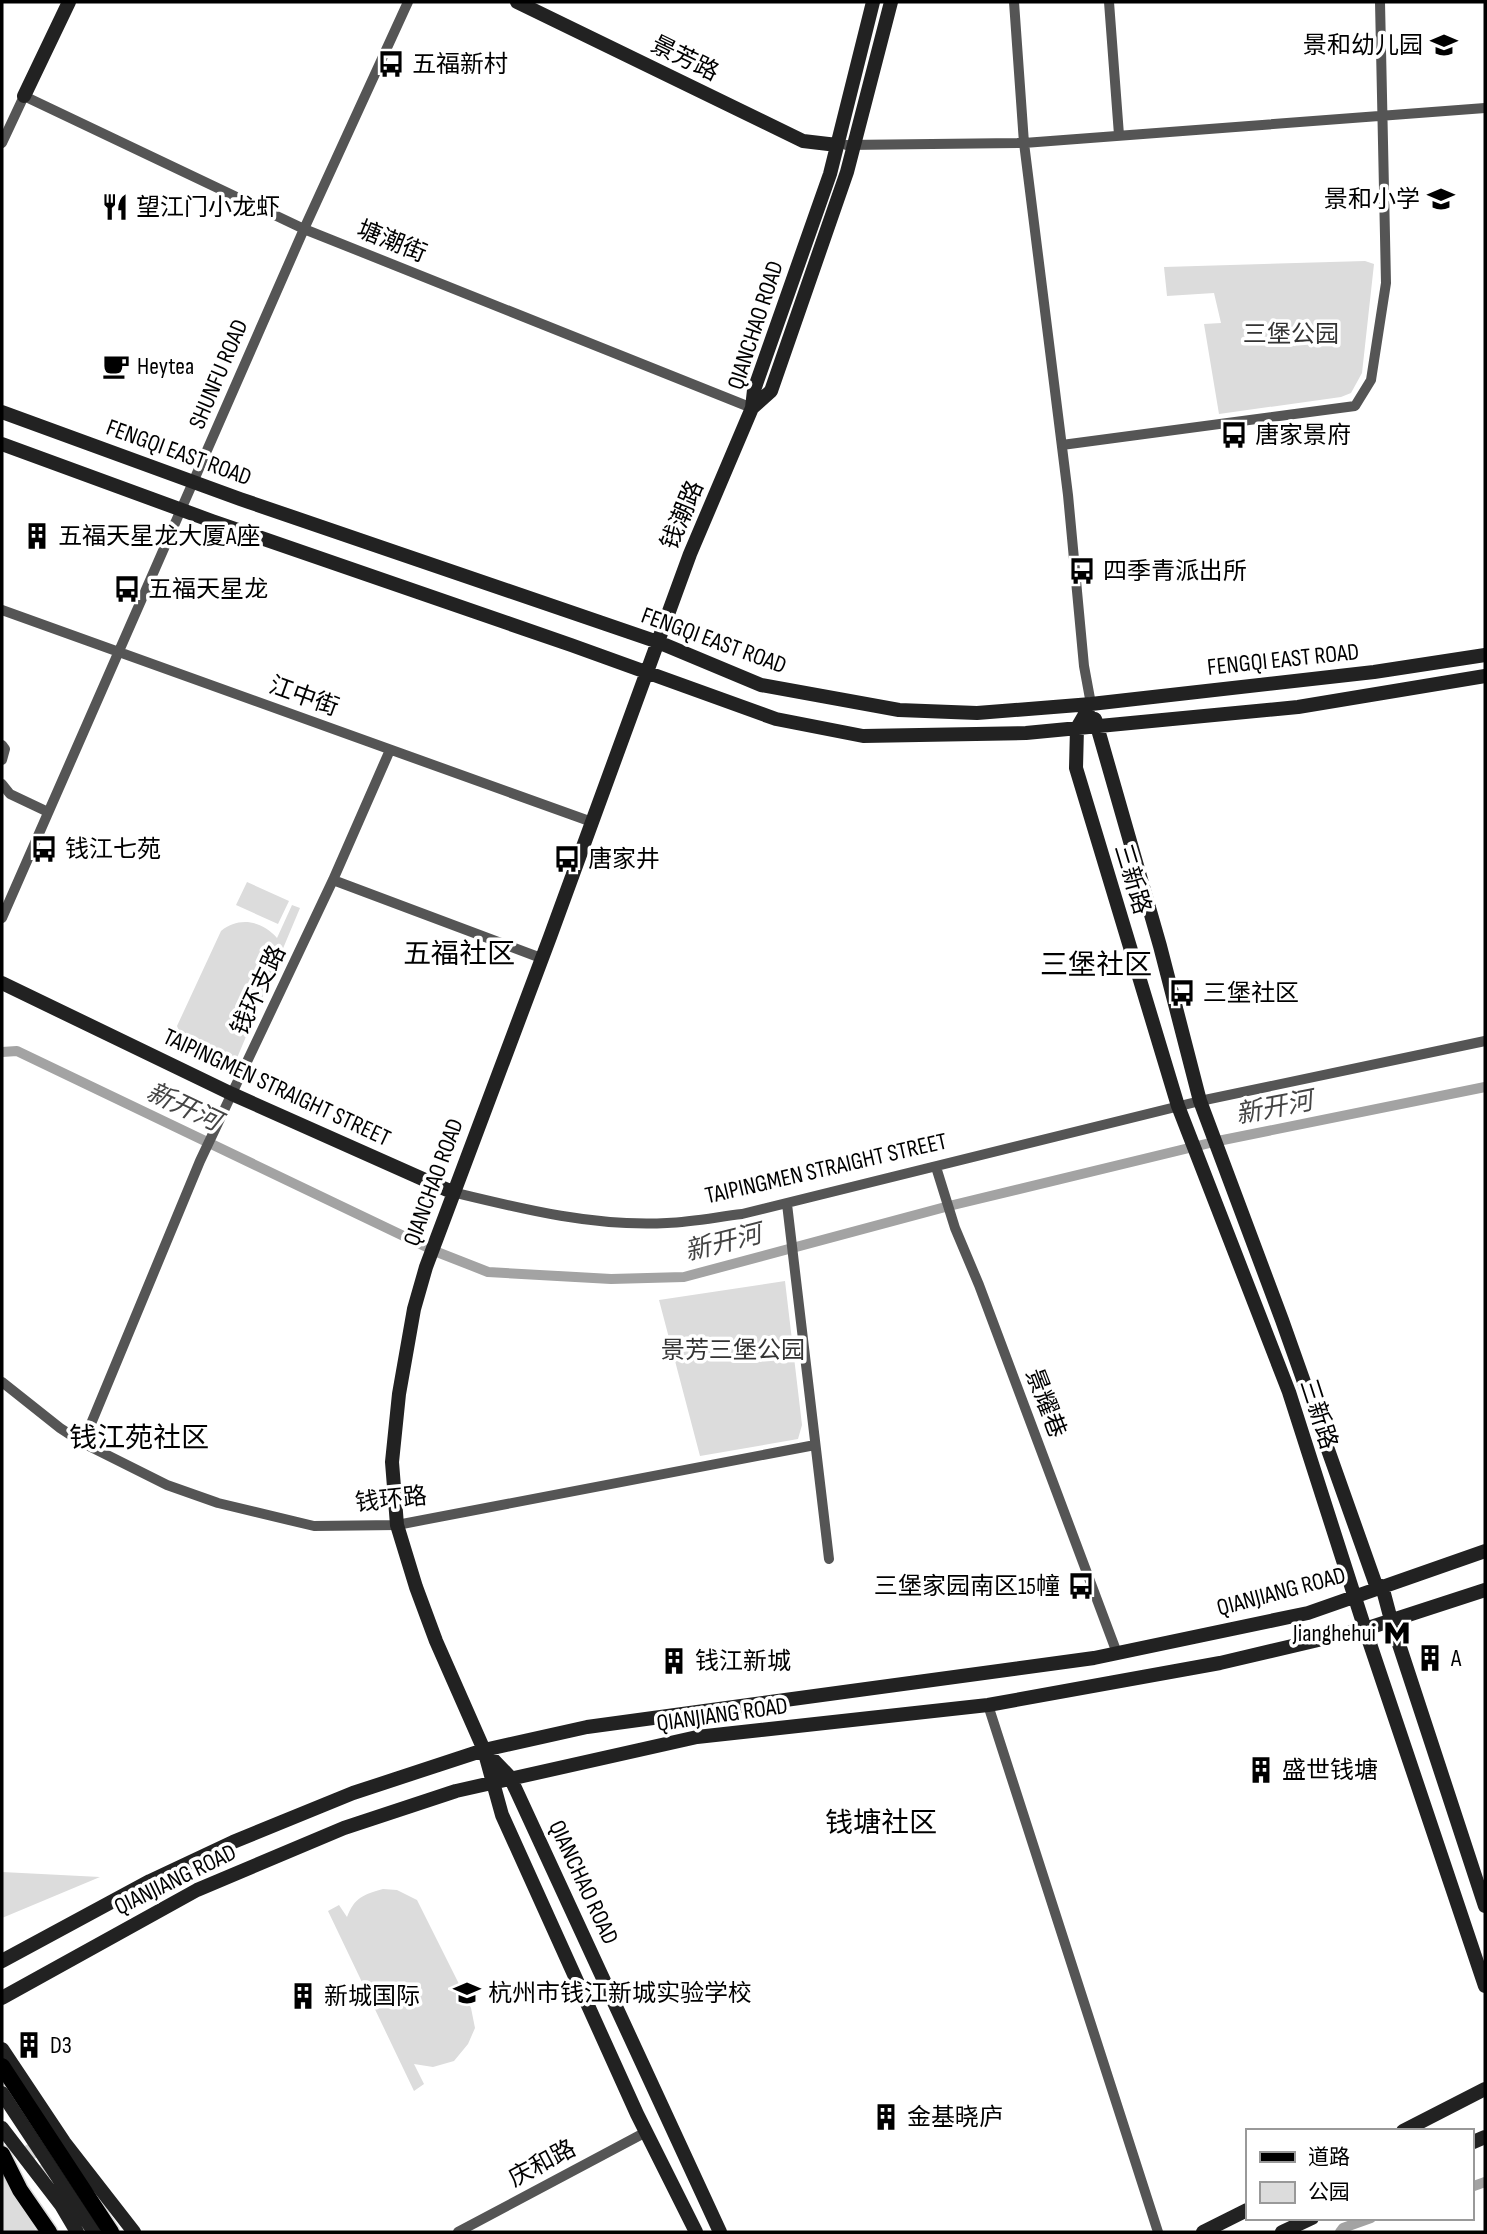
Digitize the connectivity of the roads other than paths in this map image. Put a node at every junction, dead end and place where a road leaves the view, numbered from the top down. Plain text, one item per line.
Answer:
1 (69, 2) edge
2 (408, 2) edge
3 (517, 2) edge
4 (873, 2) edge
5 (891, 2) edge
6 (1014, 2) edge
7 (1109, 2) edge
8 (1380, 2) edge
9 (24, 96) junction
10 (1485, 108) edge
11 (1383, 115) junction
12 (1119, 135) junction
13 (2, 143) edge
14 (1024, 143) junction
15 (837, 145) junction
16 (855, 146) junction
17 (304, 229) junction
18 (752, 408) junction
19 (2, 412) edge
20 (2, 444) edge
21 (1062, 444) junction
22 (195, 482) junction
23 (181, 509) junction
24 (2, 610) edge
25 (658, 642) junction
26 (119, 650) junction
27 (1485, 655) edge
28 (646, 671) junction
29 (1485, 676) edge
30 (1091, 704) junction
31 (1097, 726) junction
32 (1077, 728) junction
33 (2, 745) edge
34 (390, 750) junction
35 (2, 760) edge
36 (2, 784) edge
37 (48, 812) junction
38 (592, 822) junction
39 (333, 880) junction
40 (2, 918) edge
41 (541, 958) junction
42 (2, 983) edge
43 (1485, 1041) edge
44 (232, 1094) junction
45 (1200, 1101) junction
46 (1178, 1106) junction
47 (936, 1167) junction
48 (452, 1192) junction
49 (787, 1204) junction
50 (2, 1382) edge
51 (83, 1443) junction
52 (815, 1445) junction
53 (397, 1525) junction
54 (1485, 1551) edge
55 (829, 1559) dead end
56 (1380, 1587) junction
57 (1485, 1590) edge
58 (1354, 1596) junction
59 (1391, 1620) junction
60 (1365, 1629) junction
61 (1117, 1653) junction
62 (988, 1704) junction
63 (484, 1749) junction
64 (510, 1777) junction
65 (492, 1782) junction
66 (1485, 1906) edge
67 (2, 1961) edge
68 (1485, 1986) edge
69 (2, 1998) edge
70 (2, 2049) edge
71 (2, 2066) edge
72 (1485, 2089) edge
73 (2, 2093) tunnel mouth
74 (2, 2128) edge
75 (1407, 2129) edge
76 (646, 2132) junction
77 (2, 2154) edge
78 (1246, 2210) edge
79 (1308, 2220) edge
80 (49, 2232) edge
81 (77, 2232) edge
82 (94, 2232) edge
83 (111, 2232) edge
84 (134, 2232) edge
85 (458, 2232) edge
86 (696, 2232) edge
87 (720, 2232) edge
88 (1158, 2232) edge
89 (1203, 2232) edge
90 (1282, 2232) edge

1 - 9 main road
2 - 17 street, SHUNFU ROAD
3 - 15 main road, 景芳路
4 - 15 main road, QIANCHAO ROAD
5 - 16 main road, QIANCHAO ROAD
6 - 14 street
7 - 12 street
8 - 11 street
9 - 13 street
9 - 17 street, 塘潮街
10 - 11 street
11 - 12 street
11 - 21 street
12 - 14 street
14 - 16 street
14 - 21 street
15 - 16 street
15 - 18 main road, QIANCHAO ROAD
16 - 18 main road, QIANCHAO ROAD
17 - 18 street, 塘潮街
17 - 22 street, SHUNFU ROAD
18 - 25 main road, 钱潮路
19 - 22 main road, FENGQI EAST ROAD
20 - 23 main road, FENGQI EAST ROAD
21 - 30 street
22 - 23 street, SHUNFU ROAD
22 - 25 main road, FENGQI EAST ROAD
23 - 26 street, SHUNFU ROAD
23 - 28 main road, FENGQI EAST ROAD
24 - 26 street, 江中街
25 - 28 main road, QIANCHAO ROAD
25 - 30 main road, FENGQI EAST ROAD
26 - 34 street, 江中街
26 - 37 street, SHUNFU ROAD
27 - 30 main road, FENGQI EAST ROAD
28 - 32 main road, FENGQI EAST ROAD
28 - 38 main road, QIANCHAO ROAD
29 - 31 main road, FENGQI EAST ROAD
30 - 31 main road, 三新路
30 - 32 main road, 三新路
31 - 32 main road, FENGQI EAST ROAD
31 - 45 main road, 三新路
32 - 46 main road, 三新路
33 - 35 street
34 - 38 street, 江中街
34 - 39 street, 钱环支路
36 - 37 street
37 - 40 street, SHUNFU ROAD
38 - 41 main road, QIANCHAO ROAD
39 - 41 street
39 - 44 street, 钱环支路
41 - 48 main road, QIANCHAO ROAD
42 - 44 main road, TAIPINGMEN STRAIGHT STREET
43 - 45 street, TAIPINGMEN STRAIGHT STREET
44 - 48 main road, TAIPINGMEN STRAIGHT STREET
44 - 51 street, 钱环支路
45 - 46 street, TAIPINGMEN STRAIGHT STREET
45 - 56 main road, 三新路
46 - 47 street, TAIPINGMEN STRAIGHT STREET
46 - 58 main road, 三新路
47 - 49 street, TAIPINGMEN STRAIGHT STREET
47 - 61 street, 景耀巷
48 - 49 street, TAIPINGMEN STRAIGHT STREET
48 - 53 main road, QIANCHAO ROAD
49 - 52 street
50 - 51 street, 钱环路
51 - 53 street, 钱环路
52 - 53 street, 钱环路
52 - 55 street
53 - 63 main road, QIANCHAO ROAD
54 - 56 main road, QIANJIANG ROAD
56 - 58 main road, QIANJIANG ROAD
56 - 59 main road, 三新路
57 - 59 main road, QIANJIANG ROAD
58 - 60 main road, 三新路
58 - 61 main road, QIANJIANG ROAD
59 - 60 main road, QIANJIANG ROAD
59 - 66 main road, 三新路
60 - 62 main road, QIANJIANG ROAD
60 - 68 main road, 三新路
61 - 63 main road, QIANJIANG ROAD
62 - 64 main road, QIANJIANG ROAD
62 - 88 street
63 - 64 main road, QIANCHAO ROAD
63 - 65 main road, QIANCHAO ROAD
63 - 67 main road, QIANJIANG ROAD
64 - 65 main road, QIANJIANG ROAD
64 - 87 main road, QIANCHAO ROAD
65 - 69 main road, QIANJIANG ROAD
65 - 76 main road, QIANCHAO ROAD
70 - 84 main road
71 - 83 main road
72 - 75 main road
73 - 82 main road
74 - 81 main road
76 - 85 street, 庆和路
76 - 86 main road, QIANCHAO ROAD
77 - 80 main road
78 - 89 main road
79 - 90 main road

